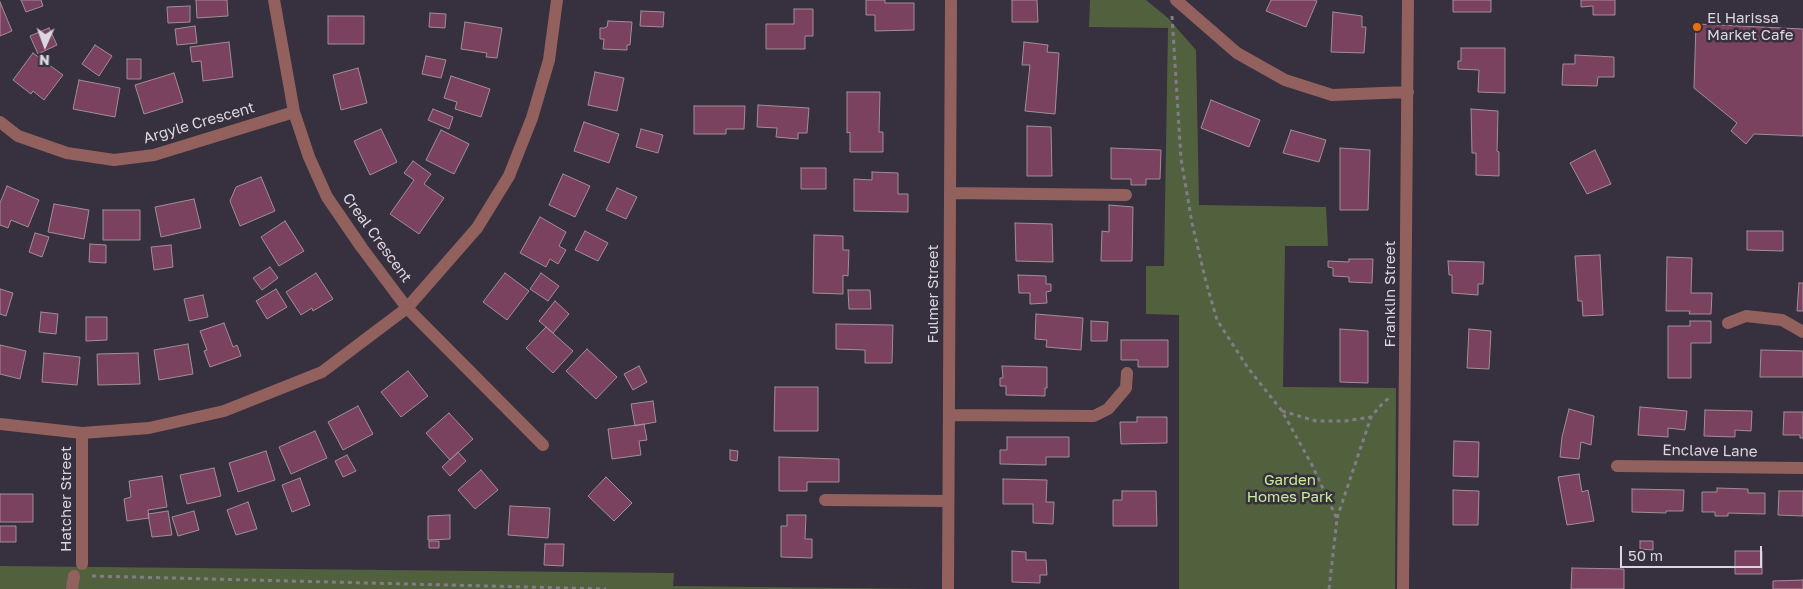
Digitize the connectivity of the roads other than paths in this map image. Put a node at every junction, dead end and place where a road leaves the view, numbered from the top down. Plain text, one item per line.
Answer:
1 (274, 0) edge
2 (557, 0) edge
3 (952, 0) edge
4 (1176, 0) edge
5 (1408, 0) edge
6 (1408, 92) junction
7 (294, 112) junction
8 (0, 122) edge
9 (950, 192) junction
10 (1126, 195) dead end
11 (407, 308) junction
12 (1728, 323) dead end
13 (1803, 332) edge
14 (1127, 373) dead end
15 (949, 415) junction
16 (0, 424) edge
17 (82, 433) junction
18 (543, 445) dead end
19 (1617, 466) dead end
20 (1803, 468) edge
21 (825, 500) dead end
22 (948, 501) junction
23 (82, 564) dead end
24 (74, 576) dead end
25 (72, 589) edge
26 (948, 589) edge
27 (1403, 589) edge

1 - 7 street, Creal Crescent
2 - 11 street
3 - 9 street, Fulmer Street
4 - 6 street
5 - 6 street, Franklin Street
6 - 27 street, Franklin Street
7 - 8 street, Argyle Crescent
7 - 11 street, Creal Crescent
9 - 10 street
9 - 15 street, Fulmer Street
11 - 17 street
11 - 18 street, Creal Crescent
12 - 13 street
14 - 15 street
15 - 22 street, Fulmer Street
16 - 17 street
17 - 23 street, Hatcher Street
19 - 20 street, Enclave Lane
21 - 22 street
22 - 26 street, Fulmer Street
24 - 25 street

